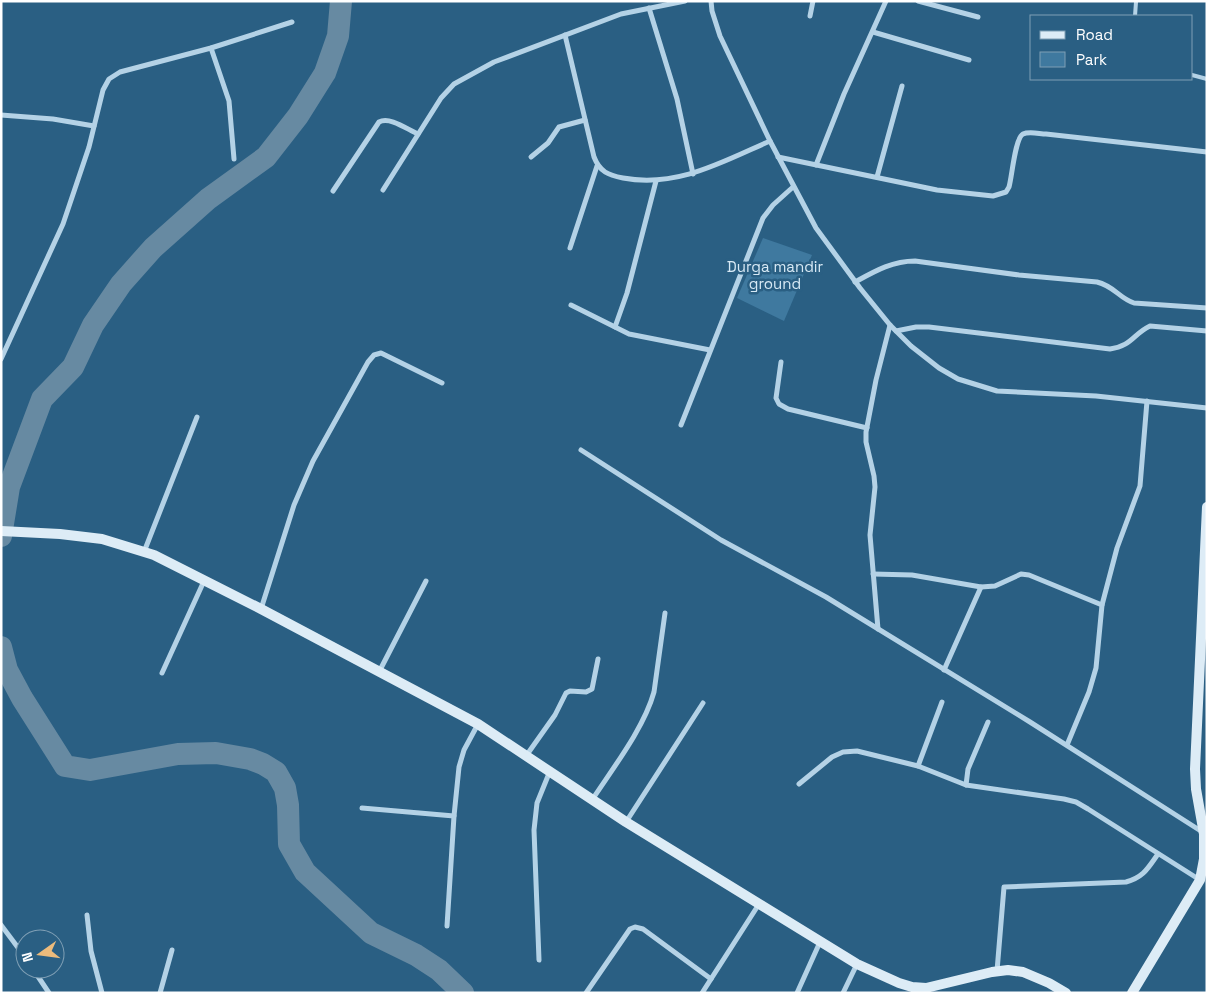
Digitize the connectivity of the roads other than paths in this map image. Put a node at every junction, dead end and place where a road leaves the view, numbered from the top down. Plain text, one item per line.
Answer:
1 (684, 1) edge
2 (711, 1) edge
3 (813, 1) edge
4 (886, 1) edge
5 (918, 1) edge
6 (1136, 2) edge
7 (649, 8) junction
8 (1135, 15) edge
9 (810, 16) dead end
10 (978, 17) dead end
11 (292, 22) dead end
12 (873, 32) junction
13 (565, 35) junction
14 (211, 48) junction
15 (969, 60) dead end
16 (1193, 75) edge
17 (1207, 79) edge
18 (902, 86) dead end
19 (1, 115) edge
20 (585, 120) junction
21 (94, 126) junction
22 (418, 134) junction
23 (770, 141) junction
24 (1207, 152) edge
25 (531, 157) dead end
26 (778, 157) junction
27 (234, 159) dead end
28 (816, 165) junction
29 (597, 166) junction
30 (694, 174) junction
31 (877, 177) junction
32 (656, 180) junction
33 (793, 187) junction
34 (383, 190) dead end
35 (333, 191) dead end
36 (570, 248) dead end
37 (855, 282) junction
38 (571, 306) dead end
39 (1207, 308) edge
40 (890, 325) junction
41 (615, 327) junction
42 (896, 331) junction
43 (1207, 331) edge
44 (710, 350) junction
45 (1, 359) edge
46 (781, 362) dead end
47 (442, 382) dead end
48 (1147, 401) junction
49 (1207, 408) edge
50 (197, 417) dead end
51 (681, 425) dead end
52 (867, 428) junction
53 (581, 450) dead end
54 (1207, 507) edge
55 (1, 531) edge
56 (144, 552) junction
57 (873, 574) junction
58 (204, 581) junction
59 (426, 581) dead end
60 (981, 587) junction
61 (1102, 605) junction
62 (261, 609) junction
63 (665, 613) dead end
64 (878, 629) junction
65 (598, 659) dead end
66 (944, 670) junction
67 (379, 672) junction
68 (162, 673) dead end
69 (942, 702) dead end
70 (703, 703) dead end
71 (988, 722) dead end
72 (478, 724) junction
73 (1067, 745) junction
74 (526, 756) junction
75 (918, 766) junction
76 (550, 771) junction
77 (800, 784) dead end
78 (966, 785) junction
79 (592, 801) junction
80 (362, 808) dead end
81 (454, 816) junction
82 (626, 822) junction
83 (1204, 834) junction
84 (1158, 854) junction
85 (1206, 860) edge
86 (1200, 880) junction
87 (759, 904) junction
88 (87, 916) dead end
89 (1, 925) edge
90 (447, 926) dead end
91 (820, 941) junction
92 (15, 944) edge
93 (172, 950) dead end
94 (538, 960) dead end
95 (857, 964) junction
96 (997, 971) junction
97 (39, 979) edge
98 (711, 979) junction
99 (48, 993) edge
100 (102, 993) edge
101 (160, 993) edge
102 (586, 993) edge
103 (702, 993) edge
104 (797, 993) edge
105 (843, 993) edge
106 (1066, 993) edge
107 (1132, 993) edge

1 - 7 street
2 - 23 street
3 - 9 street
4 - 12 street
5 - 10 street
6 - 8 lane
7 - 13 street
7 - 30 street
11 - 14 street
12 - 15 street
12 - 28 street
13 - 20 street
13 - 22 street
14 - 21 street
14 - 27 street
16 - 17 lane
18 - 31 street
19 - 21 street
20 - 25 street
20 - 29 street
21 - 45 street
22 - 34 street
22 - 35 street
23 - 26 street
23 - 30 street
24 - 31 street
26 - 28 street
26 - 33 street
28 - 31 street
29 - 32 street
29 - 36 street
30 - 32 street
32 - 41 street
33 - 37 street
33 - 44 street
37 - 39 street
37 - 40 street
38 - 41 street
40 - 42 street
40 - 52 street
41 - 44 street
42 - 43 street
42 - 48 street
44 - 51 street
46 - 52 street
47 - 62 street
48 - 49 street
48 - 61 street
50 - 56 street
52 - 57 street
53 - 64 street
54 - 83 street
55 - 56 street
56 - 58 street
57 - 60 street
57 - 64 street
58 - 62 street
58 - 68 street
59 - 67 street
60 - 61 street
60 - 66 street
61 - 73 street
62 - 67 street
63 - 79 street
64 - 66 street
65 - 74 street
66 - 73 street
67 - 72 street
69 - 75 street
70 - 82 street
71 - 78 street
72 - 74 street
72 - 81 street
73 - 83 street
74 - 76 street
75 - 77 street
75 - 78 street
76 - 79 street
76 - 94 street
78 - 84 street
79 - 82 street
80 - 81 street
81 - 90 street
82 - 87 street
83 - 85 street
84 - 86 street
84 - 96 street
85 - 86 street
86 - 107 street
87 - 91 street
87 - 98 street
88 - 100 street
89 - 92 street
91 - 95 street
91 - 104 street
93 - 101 street
95 - 96 street
95 - 105 street
96 - 106 street
97 - 99 street
98 - 102 street
98 - 103 street

